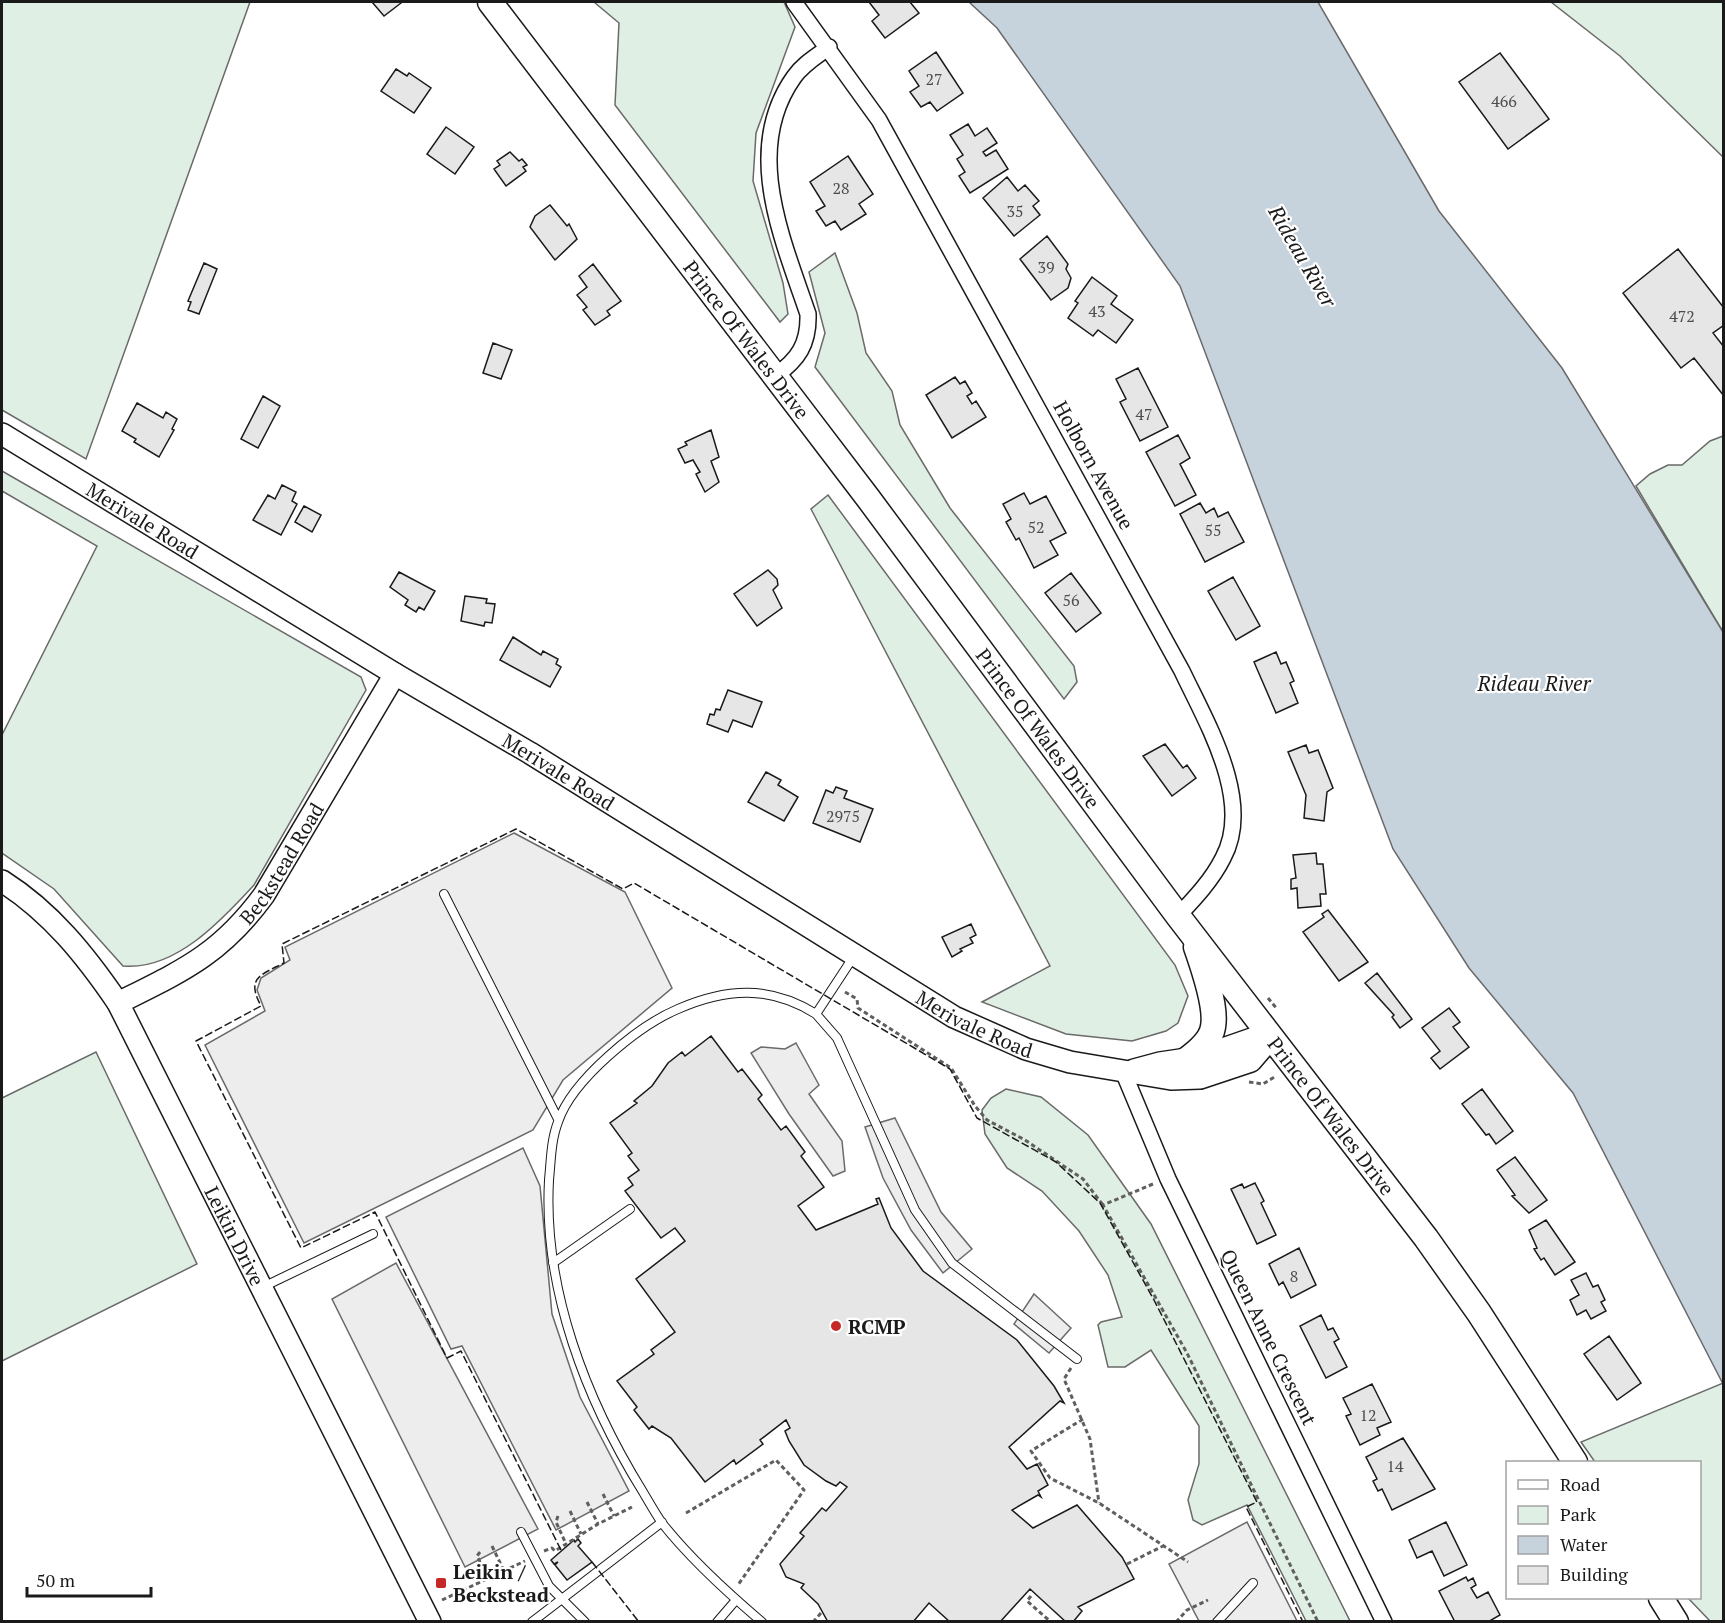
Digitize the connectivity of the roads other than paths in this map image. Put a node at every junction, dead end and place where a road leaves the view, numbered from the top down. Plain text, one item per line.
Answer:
1 (490, 2) edge
2 (794, 2) edge
3 (829, 47) junction
4 (775, 376) junction
5 (2, 434) edge
6 (395, 674) junction
7 (2, 881) edge
8 (444, 894) dead end
9 (1183, 922) junction
10 (855, 955) junction
11 (118, 1003) junction
12 (816, 1014) junction
13 (1269, 1033) junction
14 (1186, 1060) junction
15 (1127, 1070) junction
16 (558, 1119) junction
17 (630, 1209) dead end
18 (373, 1234) dead end
19 (554, 1263) junction
20 (263, 1288) junction
21 (1077, 1359) road end
22 (1574, 1461) edge
23 (662, 1522) junction
24 (521, 1532) dead end
25 (1253, 1583) dead end
26 (562, 1598) junction
27 (1662, 1599) edge
28 (736, 1600) junction
29 (430, 1622) edge
30 (532, 1622) edge
31 (585, 1622) edge
32 (717, 1622) edge
33 (762, 1622) edge
34 (1217, 1622) edge
35 (1384, 1622) edge
36 (1676, 1622) edge

1 - 4 main road, Prince Of Wales Drive
2 - 3 street, Holborn Avenue
3 - 4 street
3 - 9 street, Holborn Avenue
4 - 9 main road, Prince Of Wales Drive
5 - 6 main road, Merivale Road
6 - 10 main road, Merivale Road
6 - 11 main road, Beckstead Road
7 - 11 main road, Leikin Drive
8 - 16 lane
9 - 13 main road, Prince Of Wales Drive
9 - 14 main road
10 - 12 lane
10 - 15 main road, Merivale Road
11 - 20 main road, Leikin Drive
12 - 16 lane
12 - 21 lane
13 - 14 main road, Merivale Road
13 - 15 main road, Merivale Road
13 - 22 main road, Prince Of Wales Drive
14 - 15 main road, Merivale Road
15 - 35 street, Queen Anne Crescent
16 - 19 lane
17 - 19 lane
18 - 20 lane
19 - 23 lane
20 - 29 main road, Leikin Drive
23 - 26 lane
23 - 28 lane
24 - 26 lane
25 - 34 lane
26 - 30 lane
26 - 31 lane
27 - 36 main road
28 - 32 lane
28 - 33 lane

